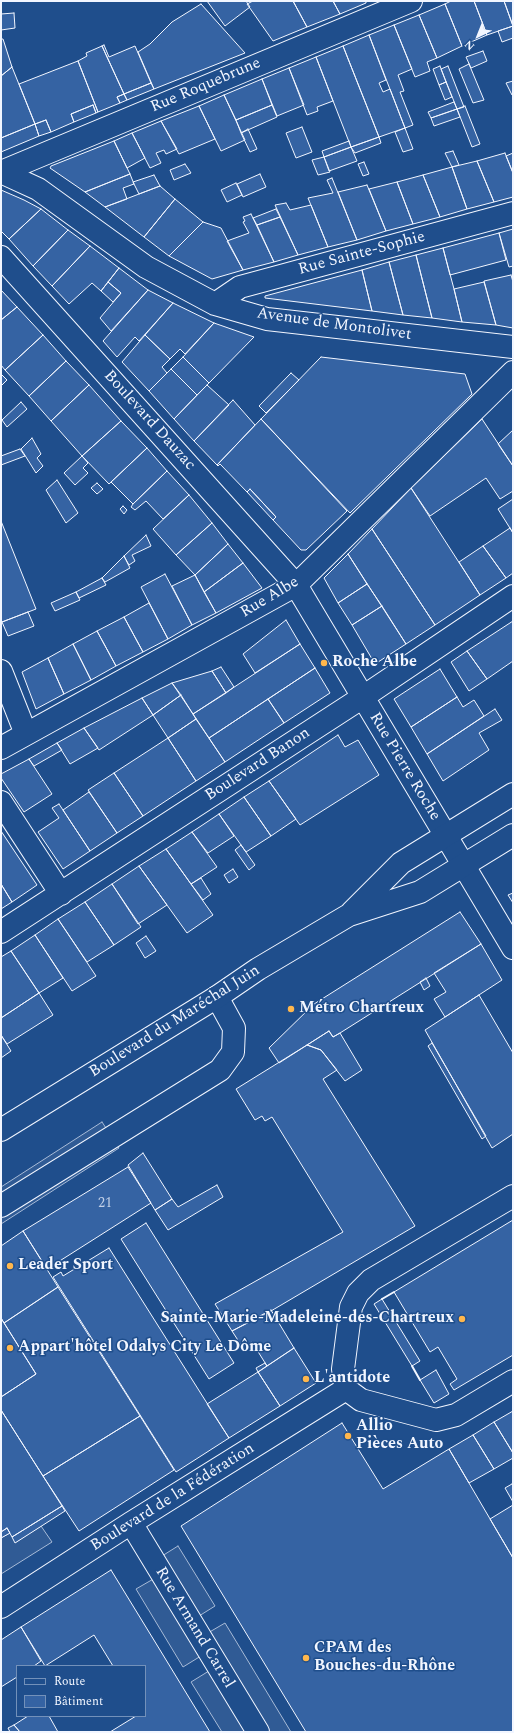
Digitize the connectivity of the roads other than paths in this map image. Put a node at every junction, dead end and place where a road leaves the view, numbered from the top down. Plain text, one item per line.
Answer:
1 (412, 1) edge
2 (1, 172) edge
3 (513, 214) edge
4 (1, 257) edge
5 (215, 304) junction
6 (513, 347) edge
7 (513, 372) edge
8 (296, 585) junction
9 (513, 596) edge
10 (1, 671) edge
11 (363, 697) junction
12 (26, 734) junction
13 (1, 748) edge
14 (513, 794) edge
15 (1, 802) edge
16 (513, 835) edge
17 (445, 836) junction
18 (463, 866) junction
19 (61, 894) junction
20 (350, 915) junction
21 (1, 932) edge
22 (513, 948) edge
23 (217, 997) junction
24 (1, 1130) edge
25 (513, 1196) edge
26 (1, 1206) edge
27 (513, 1382) edge
28 (346, 1389) junction
29 (131, 1523) junction
30 (1, 1607) edge
31 (258, 1732) edge

1 - 2 street, Rue Roquebrune
2 - 5 street, Avenue de Montolivet
3 - 5 street, Rue Sainte-Sophie
4 - 8 street, Boulevard Dauzac
5 - 6 street, Avenue de Montolivet
7 - 8 street, Rue Albe
8 - 11 street, Rue Pierre Roche
8 - 12 street, Rue Albe
9 - 11 street, Boulevard Banon
10 - 12 street
11 - 17 street, Rue Pierre Roche
11 - 19 street, Boulevard Banon
12 - 13 street, Rue Albe
14 - 17 street, Boulevard du Maréchal Juin
15 - 19 street
16 - 18 street, Boulevard du Maréchal Juin
17 - 18 street, Rue Pierre Roche
17 - 20 street, Boulevard du Maréchal Juin
18 - 20 street, Boulevard du Maréchal Juin
18 - 22 street, Rue Pierre Roche
19 - 21 street, Boulevard Banon
20 - 23 street, Boulevard du Maréchal Juin
23 - 24 street, Boulevard du Maréchal Juin
23 - 26 street
25 - 28 street
27 - 28 street
28 - 29 street, Boulevard de la Fédération
29 - 30 street, Boulevard de la Fédération
29 - 31 street, Rue Armand Carrel

